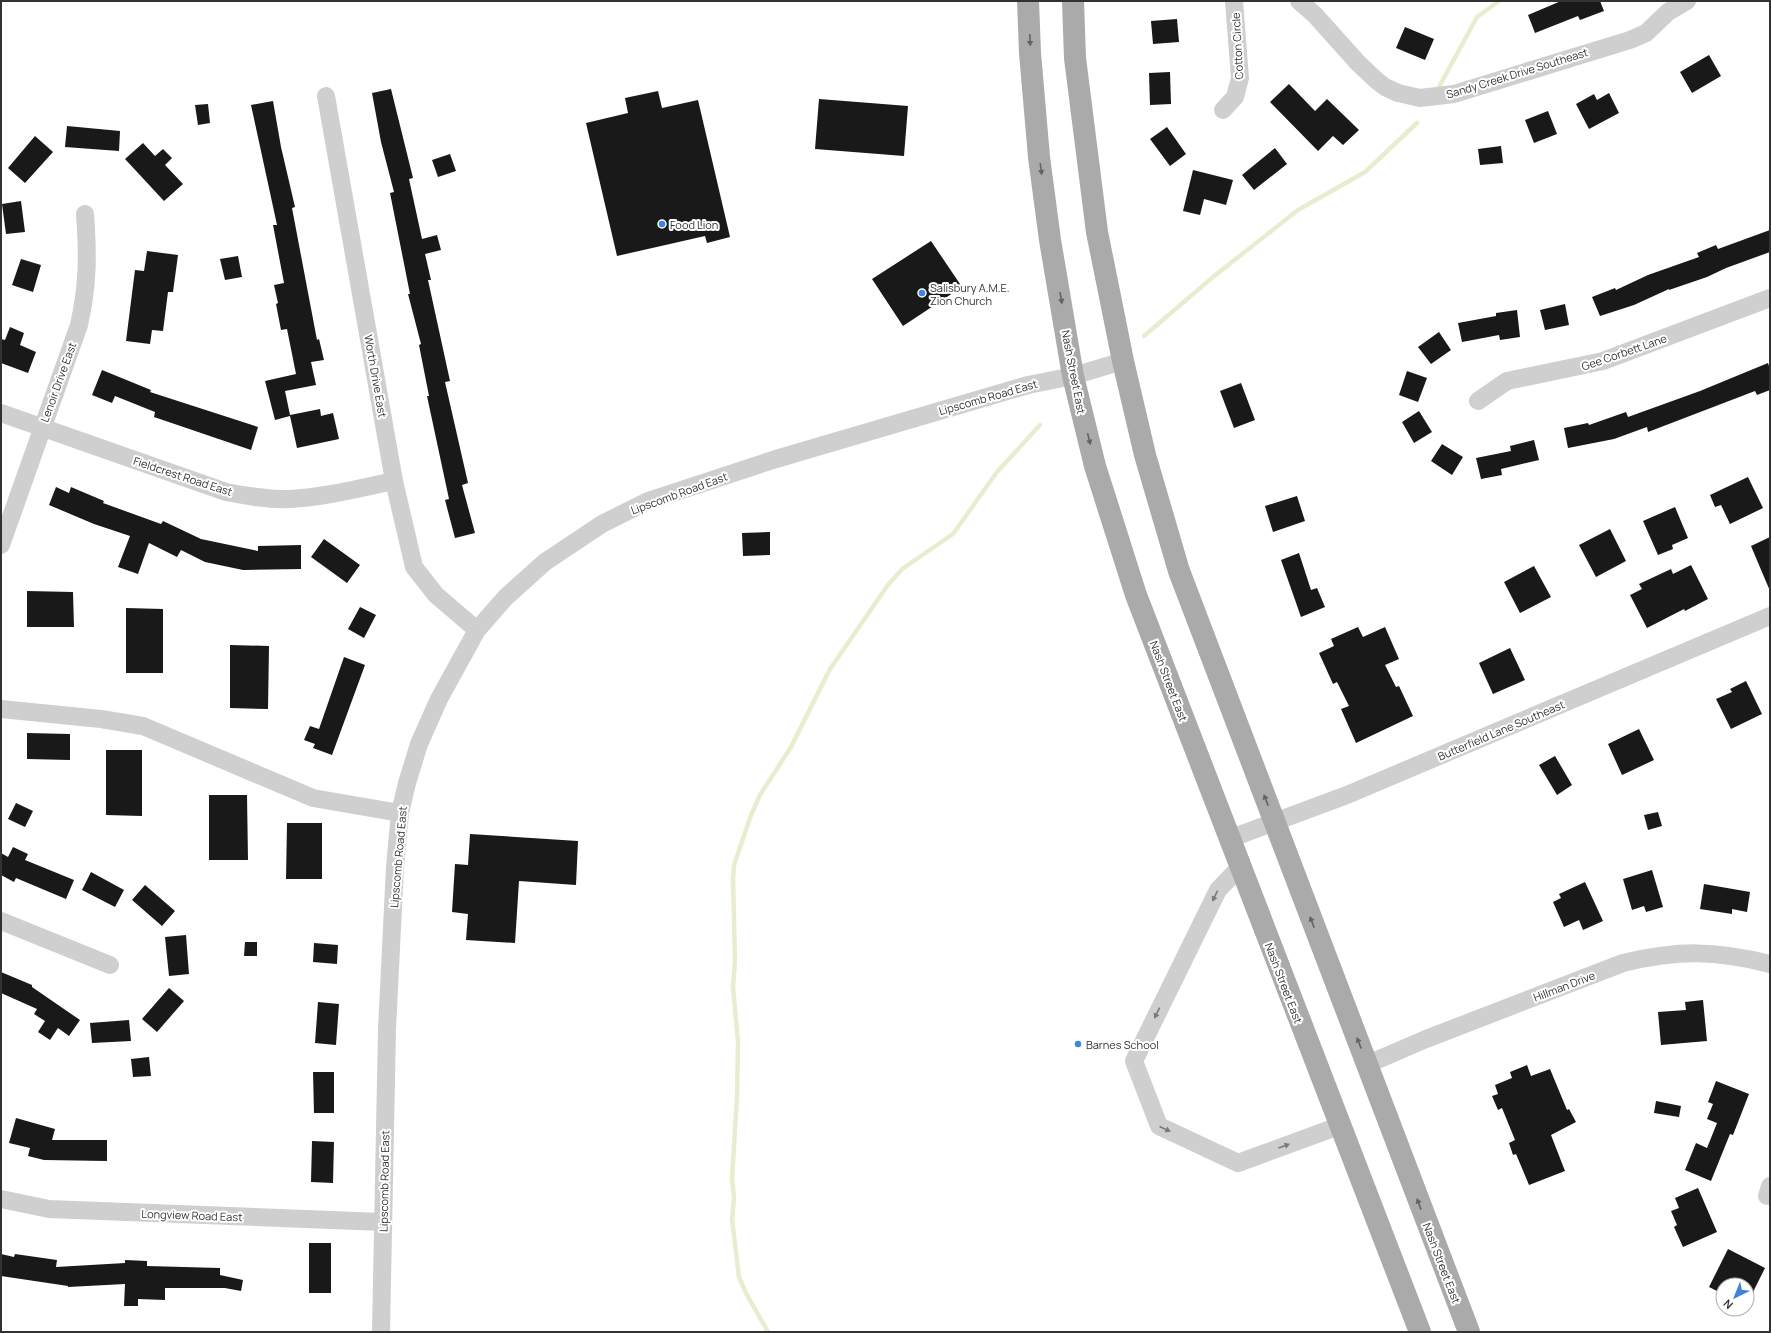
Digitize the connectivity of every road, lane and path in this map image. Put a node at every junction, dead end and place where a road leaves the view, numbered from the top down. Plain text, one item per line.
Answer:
1 (1028, 1) edge
2 (1073, 1) edge
3 (1234, 1) edge
4 (1299, 1) edge
5 (1687, 1) edge
6 (326, 96) dead end
7 (1223, 110) dead end
8 (84, 214) dead end
9 (1770, 298) edge
10 (1123, 361) junction
11 (1073, 376) junction
12 (1478, 401) dead end
13 (1, 413) edge
14 (42, 428) junction
15 (394, 481) junction
16 (1, 545) edge
17 (1770, 616) edge
18 (477, 630) junction
19 (1, 709) edge
20 (400, 813) junction
21 (1274, 822) junction
22 (1229, 839) junction
23 (1240, 867) junction
24 (1, 921) edge
25 (1770, 964) edge
26 (110, 965) dead end
27 (1368, 1064) junction
28 (1339, 1126) junction
29 (1, 1200) edge
30 (383, 1222) junction
31 (381, 1332) edge
32 (1420, 1332) edge
33 (1468, 1332) edge

1 -> 11 main road, Nash Street East
2 - 10 main road, Nash Street East
3 - 7 street, Cotton Circle
4 - 5 street, Sandy Creek Drive Southeast
6 - 15 street, Worth Drive East
8 - 14 street, Lenoir Drive East
9 - 12 street, Gee Corbett Lane
10 - 11 street, Lipscomb Road East
21 -> 10 main road, Nash Street East
11 - 18 street, Lipscomb Road East
11 -> 22 main road, Nash Street East
13 - 14 street, Fieldcrest Road East
14 - 15 street, Fieldcrest Road East
14 - 16 street, Lenoir Drive East
15 - 18 street, Worth Drive East
17 - 21 street, Butterfield Lane Southeast
18 - 20 street, Lipscomb Road East
19 - 20 street
20 - 30 street, Lipscomb Road East
21 - 22 street, Butterfield Lane Southeast
27 -> 21 main road, Nash Street East
22 - 23 main road, Nash Street East
23 - 28 main road, Nash Street East
23 -> 28 street
24 - 26 street
25 - 27 street, Hillman Drive
33 -> 27 main road, Nash Street East
28 - 32 main road, Nash Street East
29 - 30 street, Longview Road East
30 - 31 street, Lipscomb Road East

